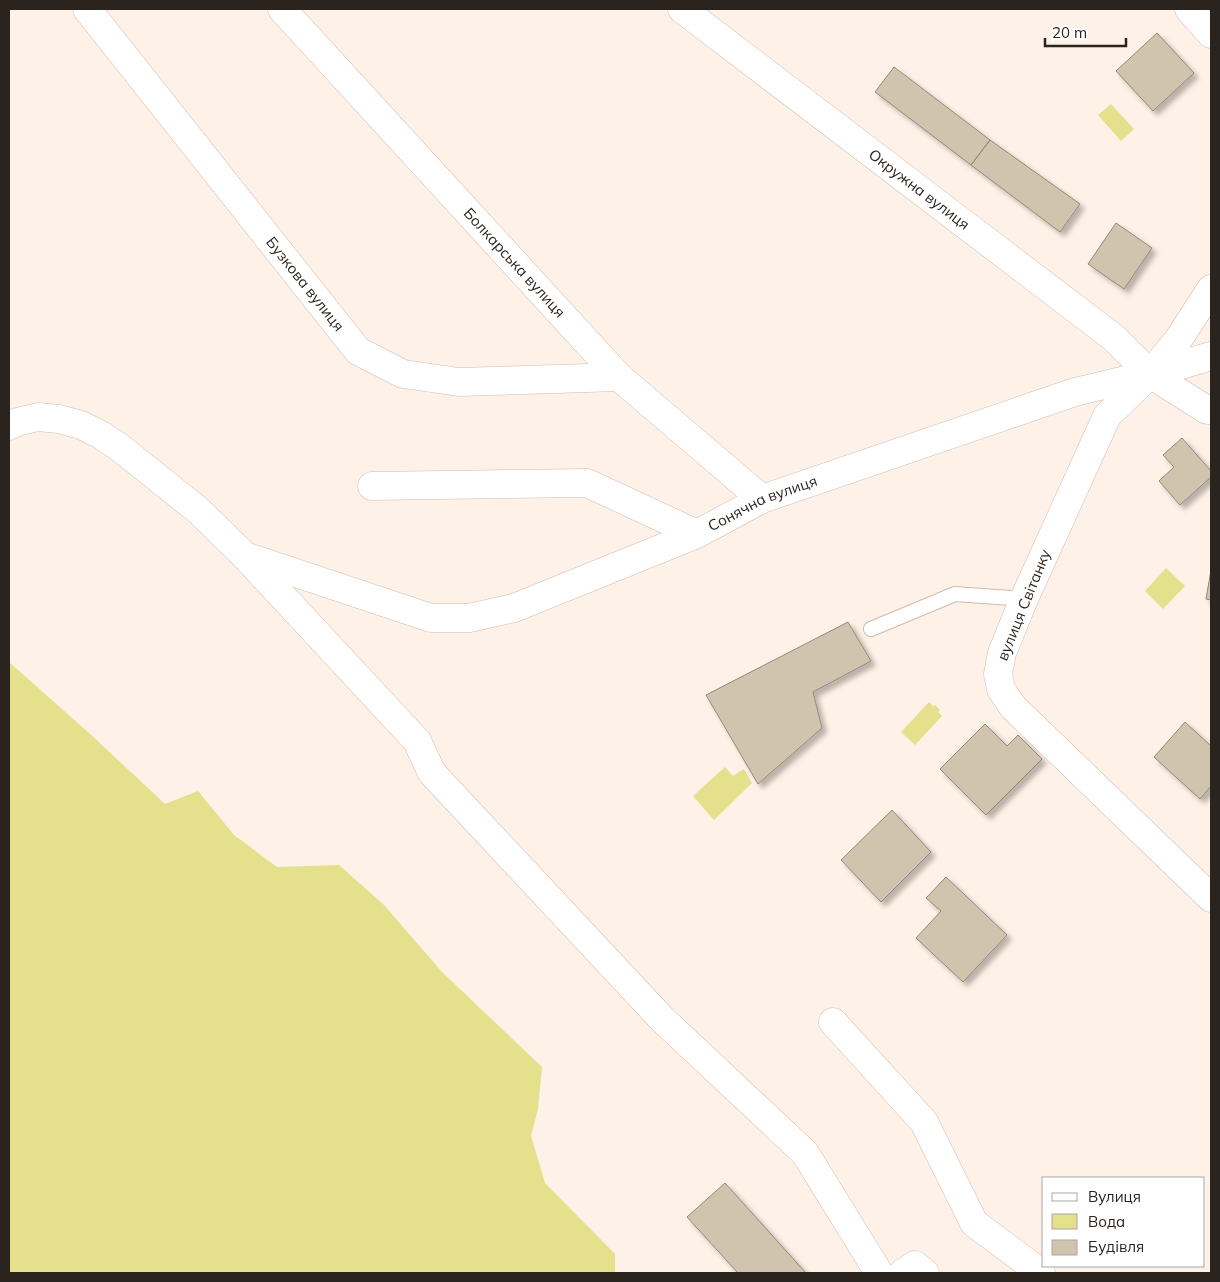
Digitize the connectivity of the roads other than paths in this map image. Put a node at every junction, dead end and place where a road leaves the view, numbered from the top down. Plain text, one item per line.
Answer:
1 (87, 9) edge
2 (282, 9) edge
3 (682, 9) edge
4 (1190, 9) edge
5 (1211, 34) edge
6 (1211, 289) edge
7 (1211, 356) edge
8 (1150, 374) junction
9 (619, 377) junction
10 (1211, 410) edge
11 (9, 426) edge
12 (372, 486) dead end
13 (762, 499) junction
14 (697, 534) junction
15 (245, 556) junction
16 (1024, 599) junction
17 (871, 628) dead end
18 (1211, 898) edge
19 (834, 1022) dead end
20 (879, 1273) edge
21 (903, 1273) edge
22 (924, 1273) edge
23 (1041, 1273) edge

1 - 9 street, Бузкова вулиця
2 - 9 street, Болкарська вулиця
3 - 8 street, Окружна вулиця
4 - 5 street
6 - 8 street, вулиця Світанку
7 - 8 street, Сонячна вулиця
8 - 10 street, Окружна вулиця
8 - 13 street, Сонячна вулиця
8 - 16 street, вулиця Світанку
9 - 13 street, Болкарська вулиця
11 - 15 street
12 - 14 street, Сонячна вулиця
13 - 14 street, Сонячна вулиця
14 - 15 street
15 - 20 street
16 - 17 lane
16 - 18 street, вулиця Світанку
19 - 23 street
21 - 22 street

